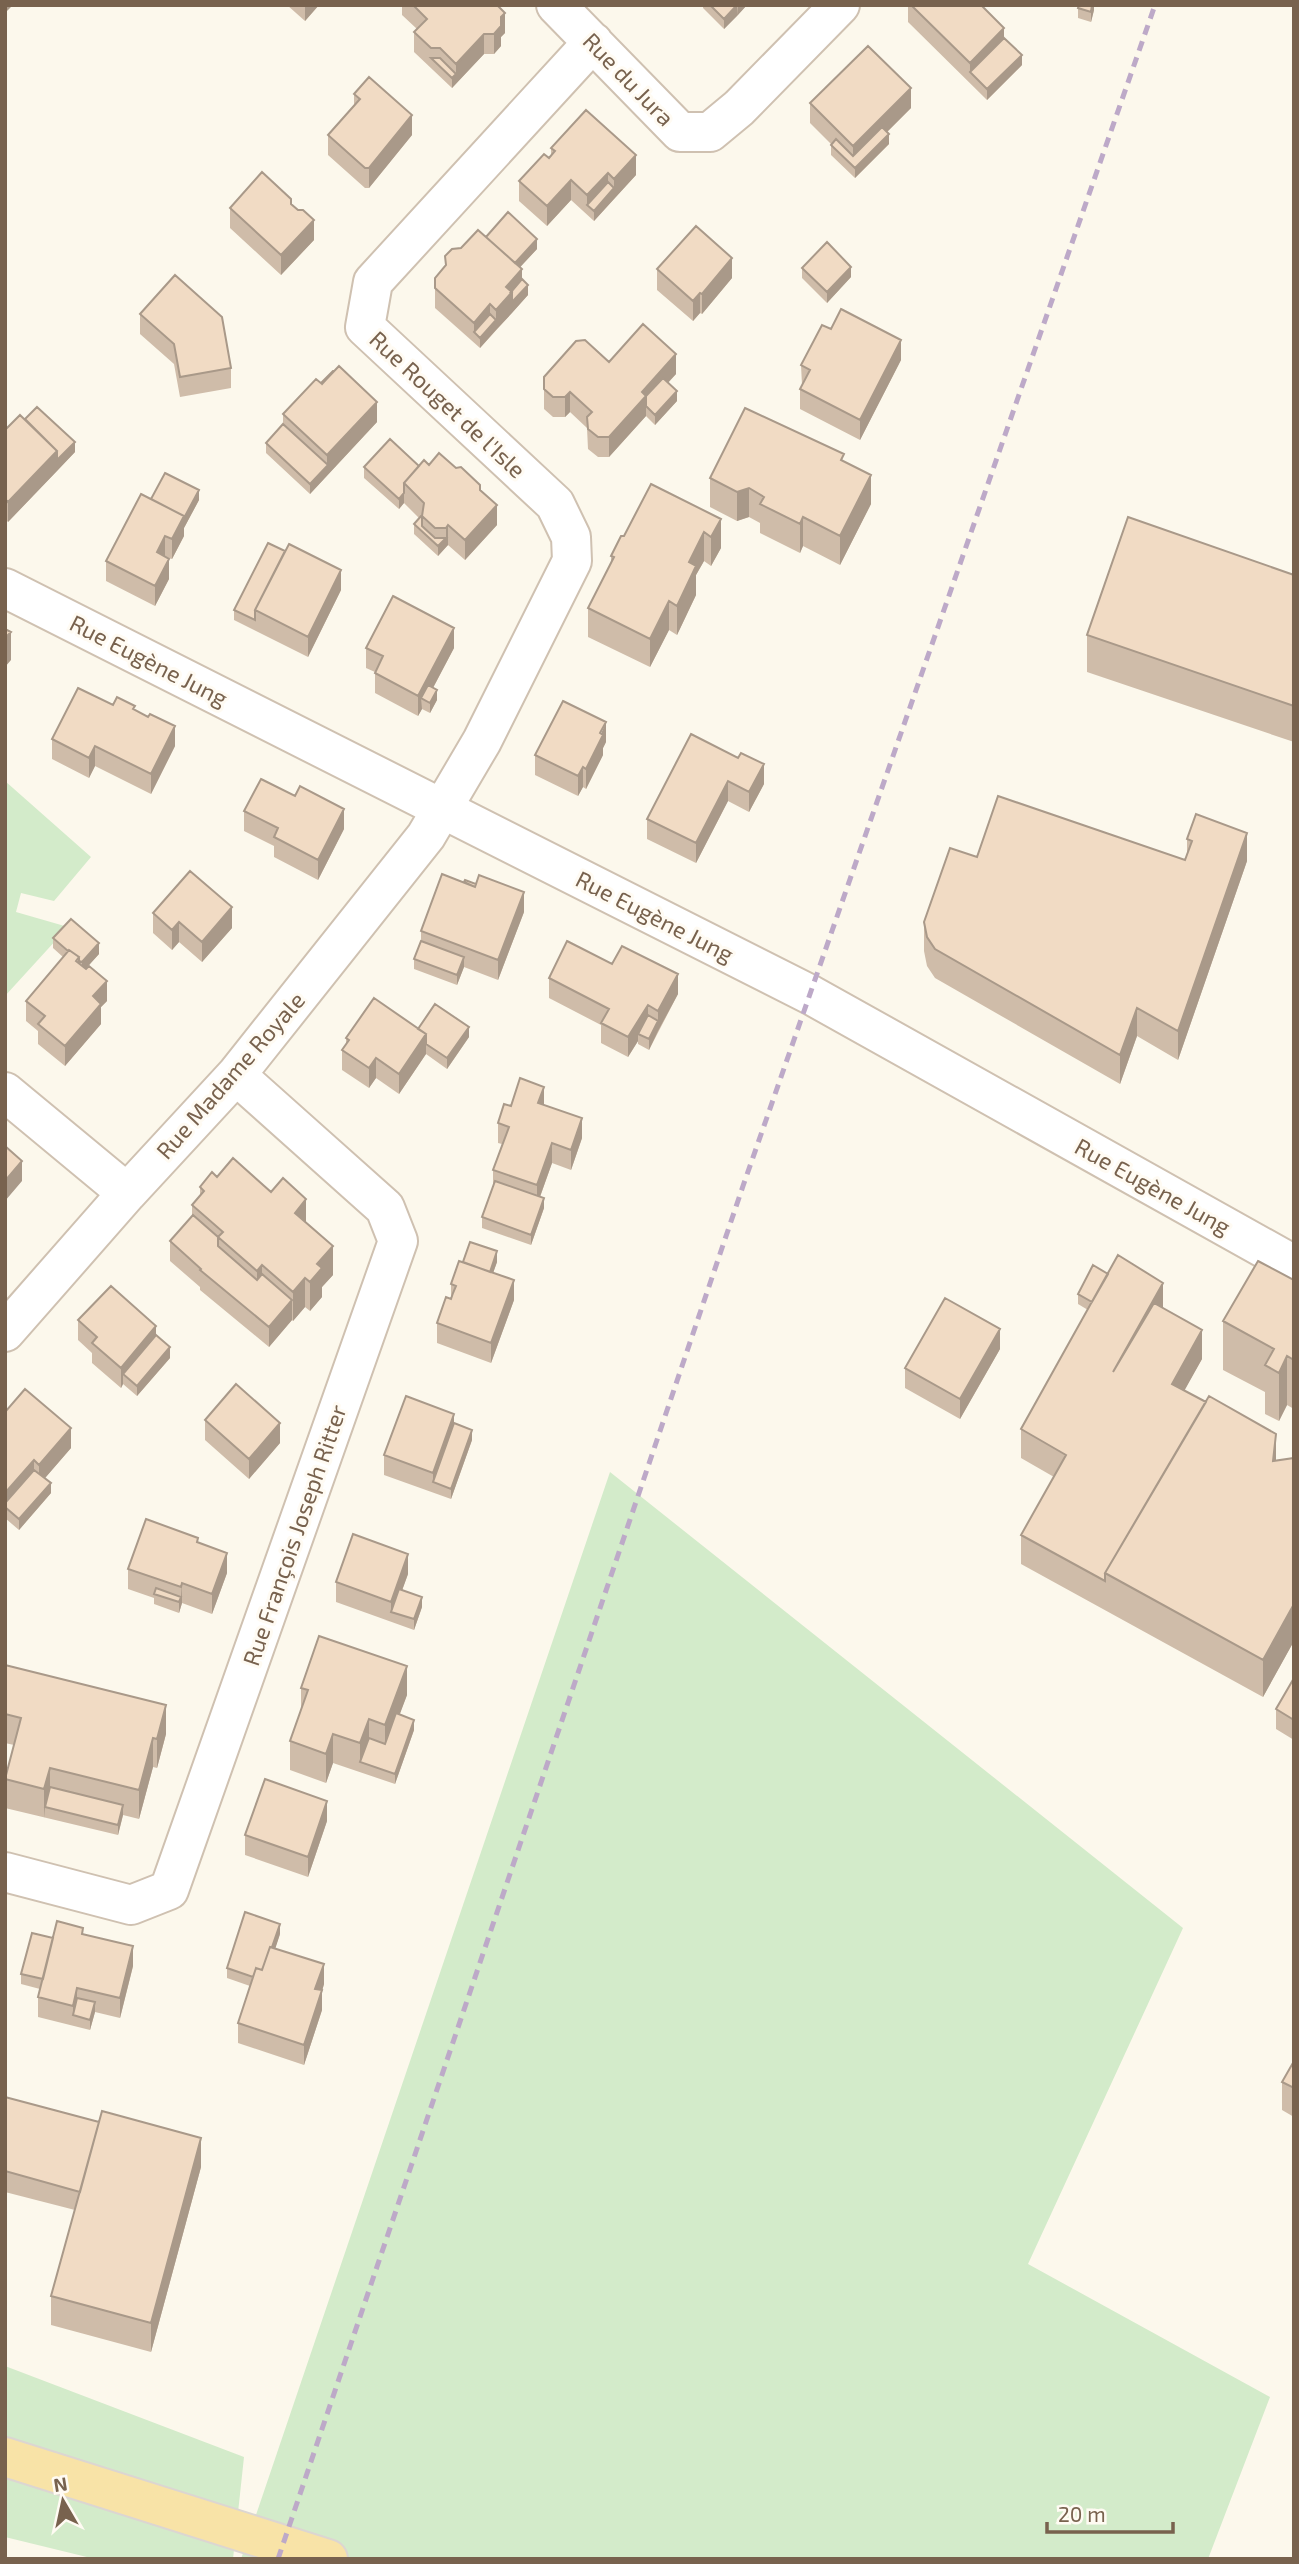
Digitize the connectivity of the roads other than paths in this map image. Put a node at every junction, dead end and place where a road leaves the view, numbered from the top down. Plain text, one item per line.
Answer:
1 (556, 5) edge
2 (840, 5) edge
3 (593, 42) junction
4 (5, 588) edge
5 (443, 808) junction
6 (236, 1075) junction
7 (5, 1092) edge
8 (127, 1193) junction
9 (1294, 1265) edge
10 (5, 1332) edge
11 (5, 1872) edge
12 (5, 2457) edge
13 (328, 2559) edge

1 - 3 street, Rue du Jura
2 - 3 street, Rue du Jura
3 - 5 street, Rue Rouget de l'Isle
4 - 5 street, Rue Eugène Jung
5 - 6 street, Rue Madame Royale
5 - 9 street, Rue Eugène Jung
6 - 8 street, Rue Madame Royale
6 - 11 street, Rue François Joseph Ritter
7 - 8 street
8 - 10 street, Rue Madame Royale
12 - 13 main road

